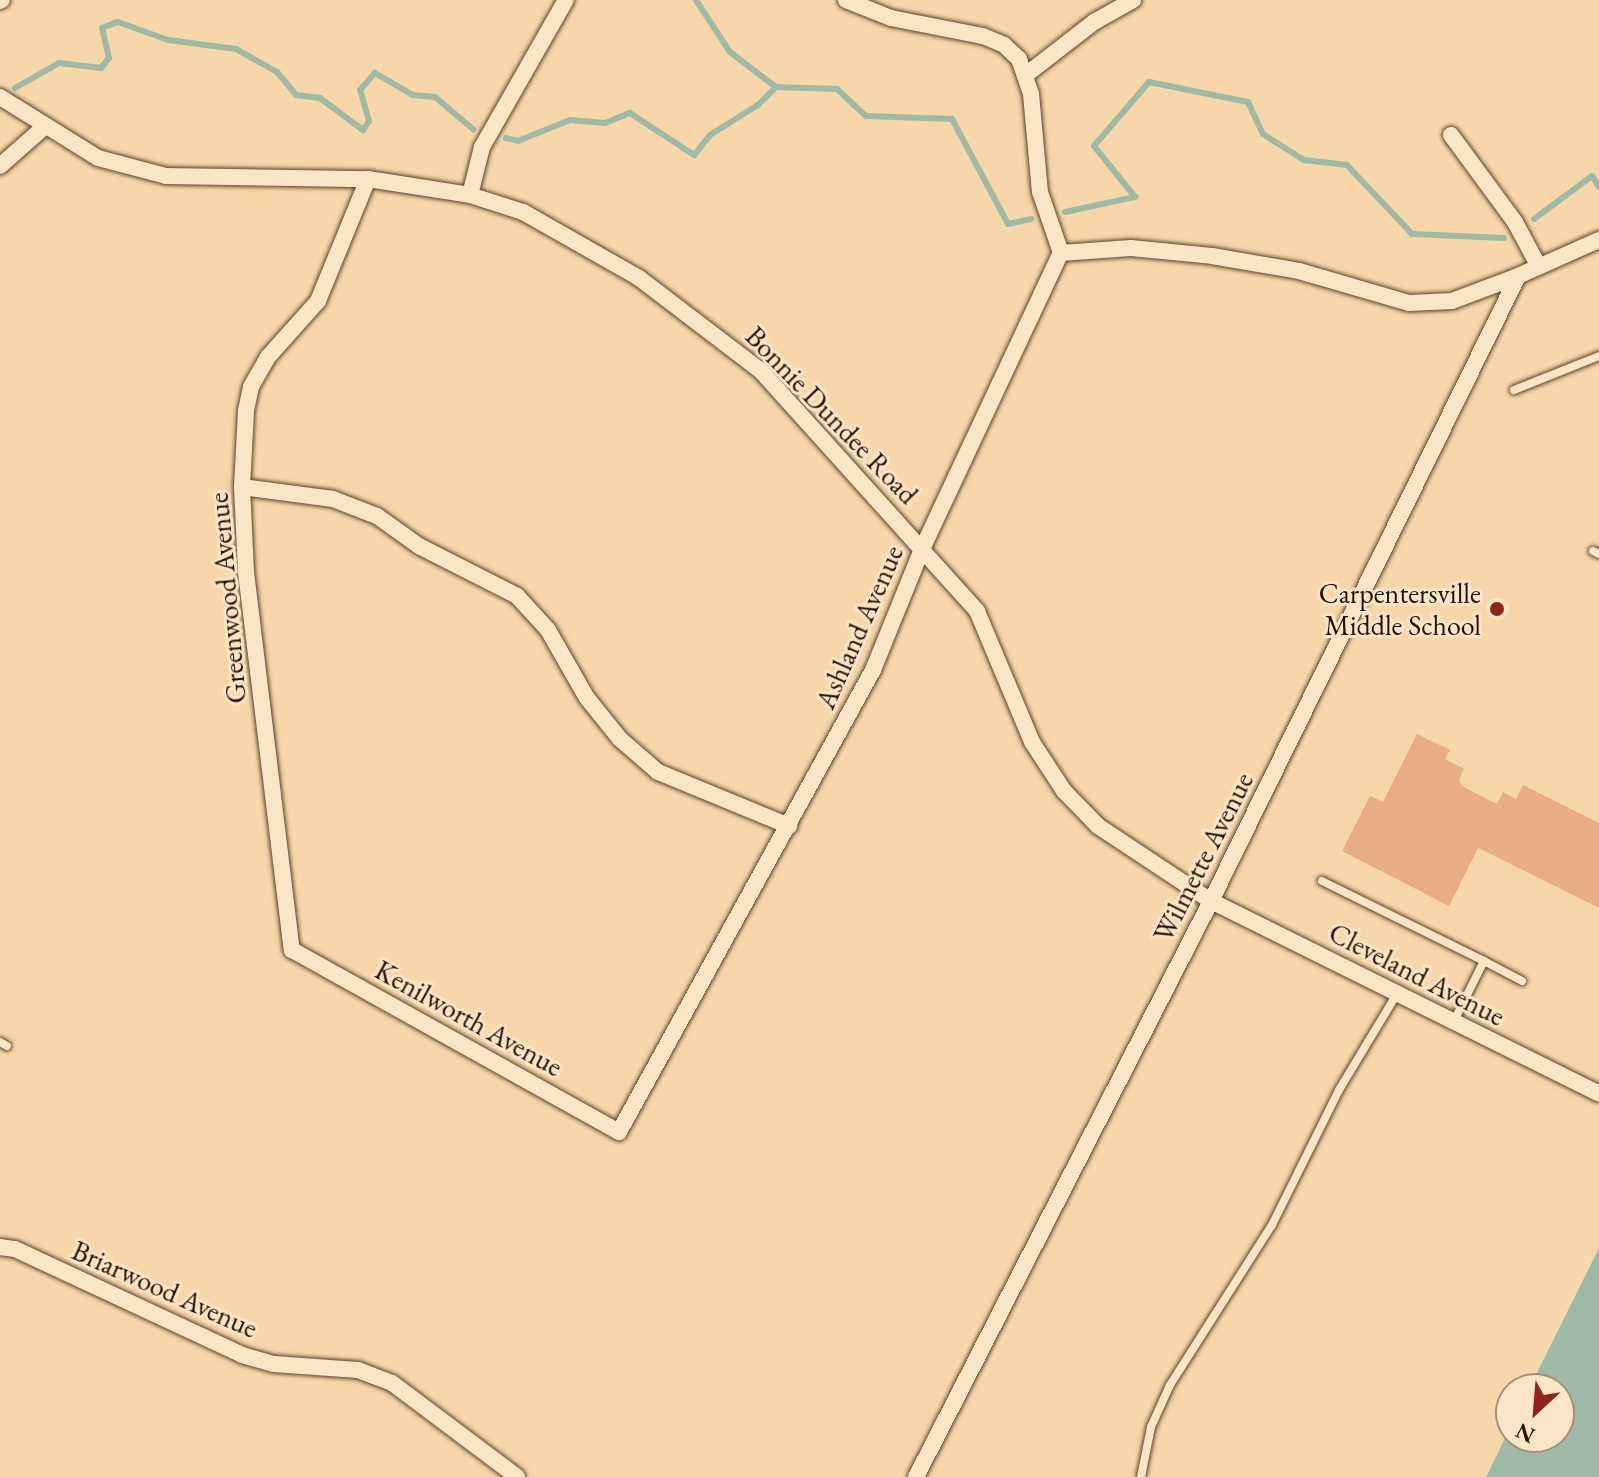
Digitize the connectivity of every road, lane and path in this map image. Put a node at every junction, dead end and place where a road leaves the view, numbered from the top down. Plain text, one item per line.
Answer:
1 (566, 0) edge
2 (846, 0) edge
3 (1133, 0) edge
4 (1027, 74) junction
5 (0, 97) edge
6 (43, 128) junction
7 (1451, 135) dead end
8 (0, 166) edge
9 (368, 179) junction
10 (470, 195) junction
11 (1599, 240) edge
12 (1061, 253) junction
13 (1538, 265) junction
14 (1518, 276) junction
15 (1599, 356) edge
16 (1514, 390) dead end
17 (242, 487) junction
18 (923, 547) junction
19 (789, 826) junction
20 (1322, 881) dead end
21 (1211, 901) junction
22 (292, 950) joint
23 (1484, 961) junction
24 (1522, 981) dead end
25 (1397, 994) junction
26 (1454, 1021) junction
27 (1599, 1094) edge
28 (619, 1132) joint
29 (0, 1247) edge
30 (517, 1477) edge
31 (916, 1477) edge
32 (1141, 1477) edge

1 - 10 street
2 - 4 street
3 - 4 street
4 - 12 street
5 - 6 street, Bonnie Dundee Road
6 - 8 street
6 - 9 street, Bonnie Dundee Road
7 - 13 street
9 - 10 street, Bonnie Dundee Road
9 - 17 street, Greenwood Avenue
10 - 18 street, Bonnie Dundee Road
11 - 13 street
12 - 14 street
12 - 18 street, Ashland Avenue
13 - 14 street
14 - 21 street, Wilmette Avenue
15 - 16 lane
17 - 19 street
17 - 22 street, Greenwood Avenue
18 - 19 street, Ashland Avenue
18 - 21 street, Bonnie Dundee Road
19 - 28 street, Ashland Avenue
20 - 23 lane
21 - 25 street, Cleveland Avenue
21 - 31 street, Wilmette Avenue
22 - 28 street, Kenilworth Avenue
23 - 24 lane
23 - 26 lane
25 - 26 street, Cleveland Avenue
25 - 32 lane
26 - 27 street, Cleveland Avenue
29 - 30 street, Briarwood Avenue

